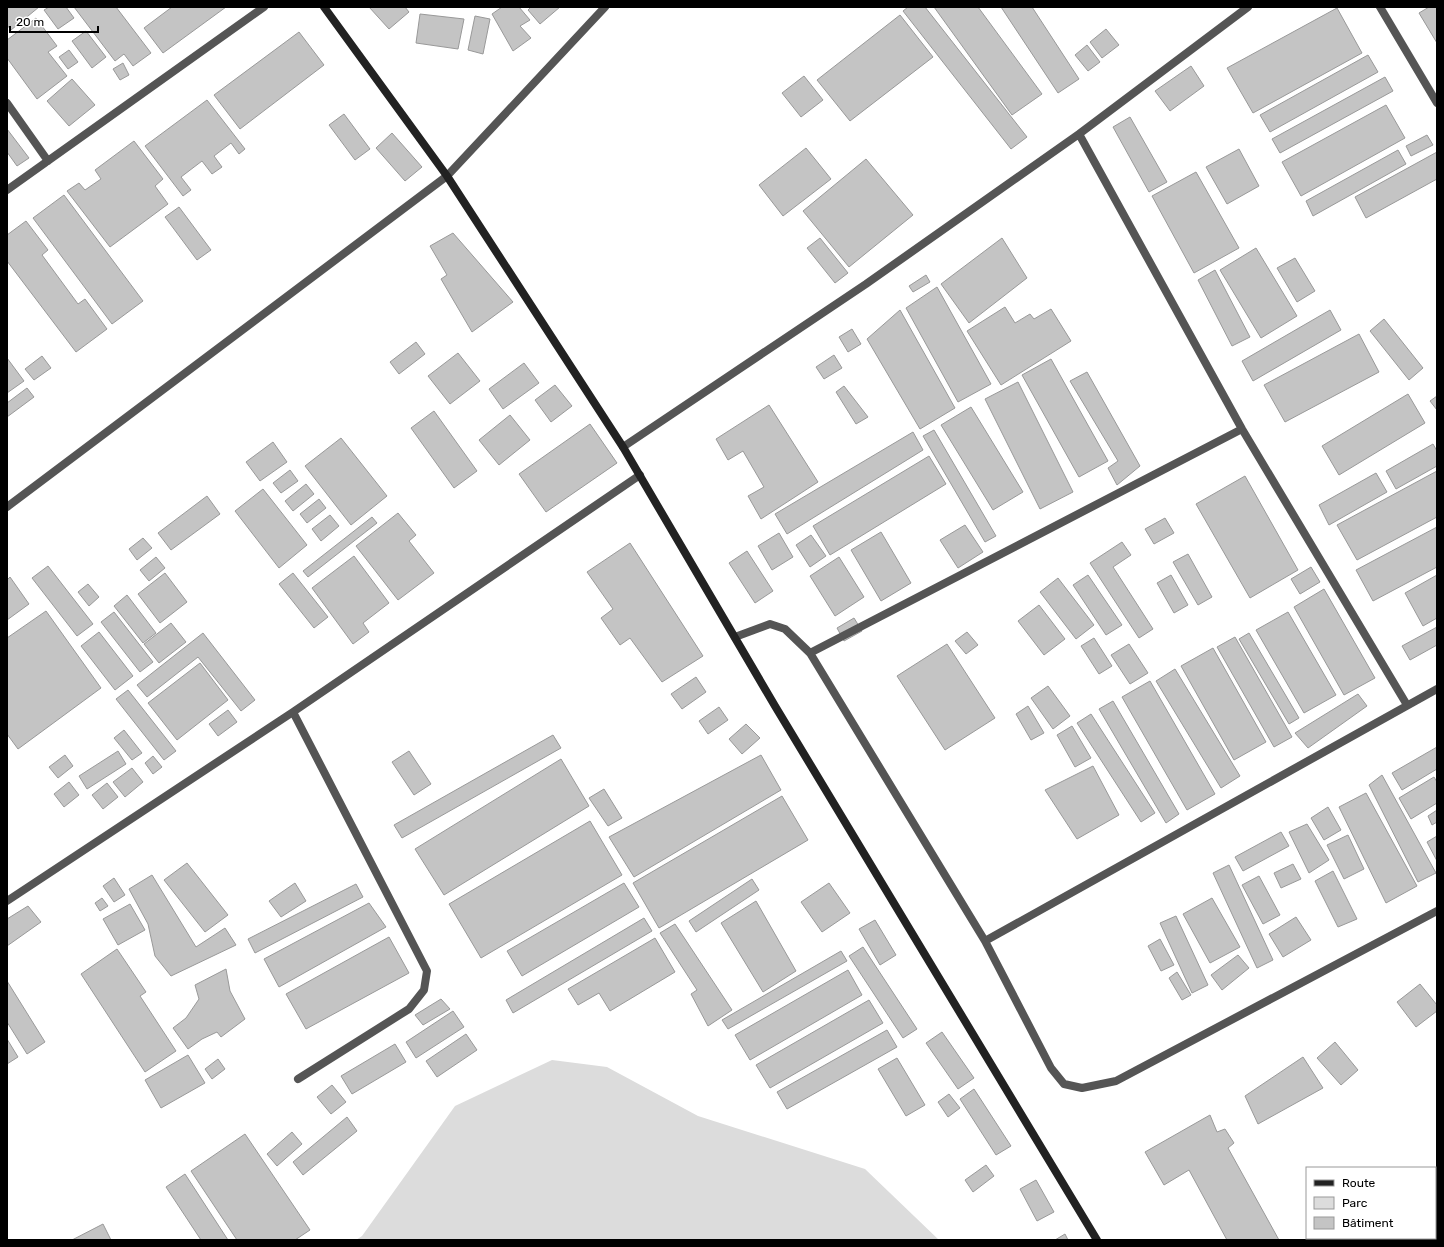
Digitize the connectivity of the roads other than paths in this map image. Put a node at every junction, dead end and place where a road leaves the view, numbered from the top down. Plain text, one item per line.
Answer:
1 (264, 7) edge
2 (324, 7) edge
3 (605, 7) edge
4 (1248, 7) edge
5 (1380, 7) edge
6 (7, 103) edge
7 (1437, 104) edge
8 (1079, 134) junction
9 (48, 161) junction
10 (447, 176) junction
11 (7, 190) edge
12 (1242, 429) junction
13 (623, 447) junction
14 (640, 475) junction
15 (7, 507) edge
16 (735, 637) junction
17 (810, 653) junction
18 (1437, 689) edge
19 (1407, 705) junction
20 (293, 712) junction
21 (7, 901) edge
22 (1437, 911) edge
23 (985, 941) junction
24 (298, 1079) dead end
25 (1097, 1240) edge

1 - 9 street
2 - 10 street
3 - 10 street
4 - 8 street
5 - 7 street
6 - 9 street
8 - 12 street
8 - 13 street
9 - 11 street
10 - 13 street
10 - 15 street
12 - 17 street
12 - 19 street
13 - 14 street
14 - 16 street
14 - 20 street
16 - 17 street
16 - 25 street
17 - 23 street
18 - 19 street
19 - 23 street
20 - 21 street
20 - 24 street
22 - 23 street

